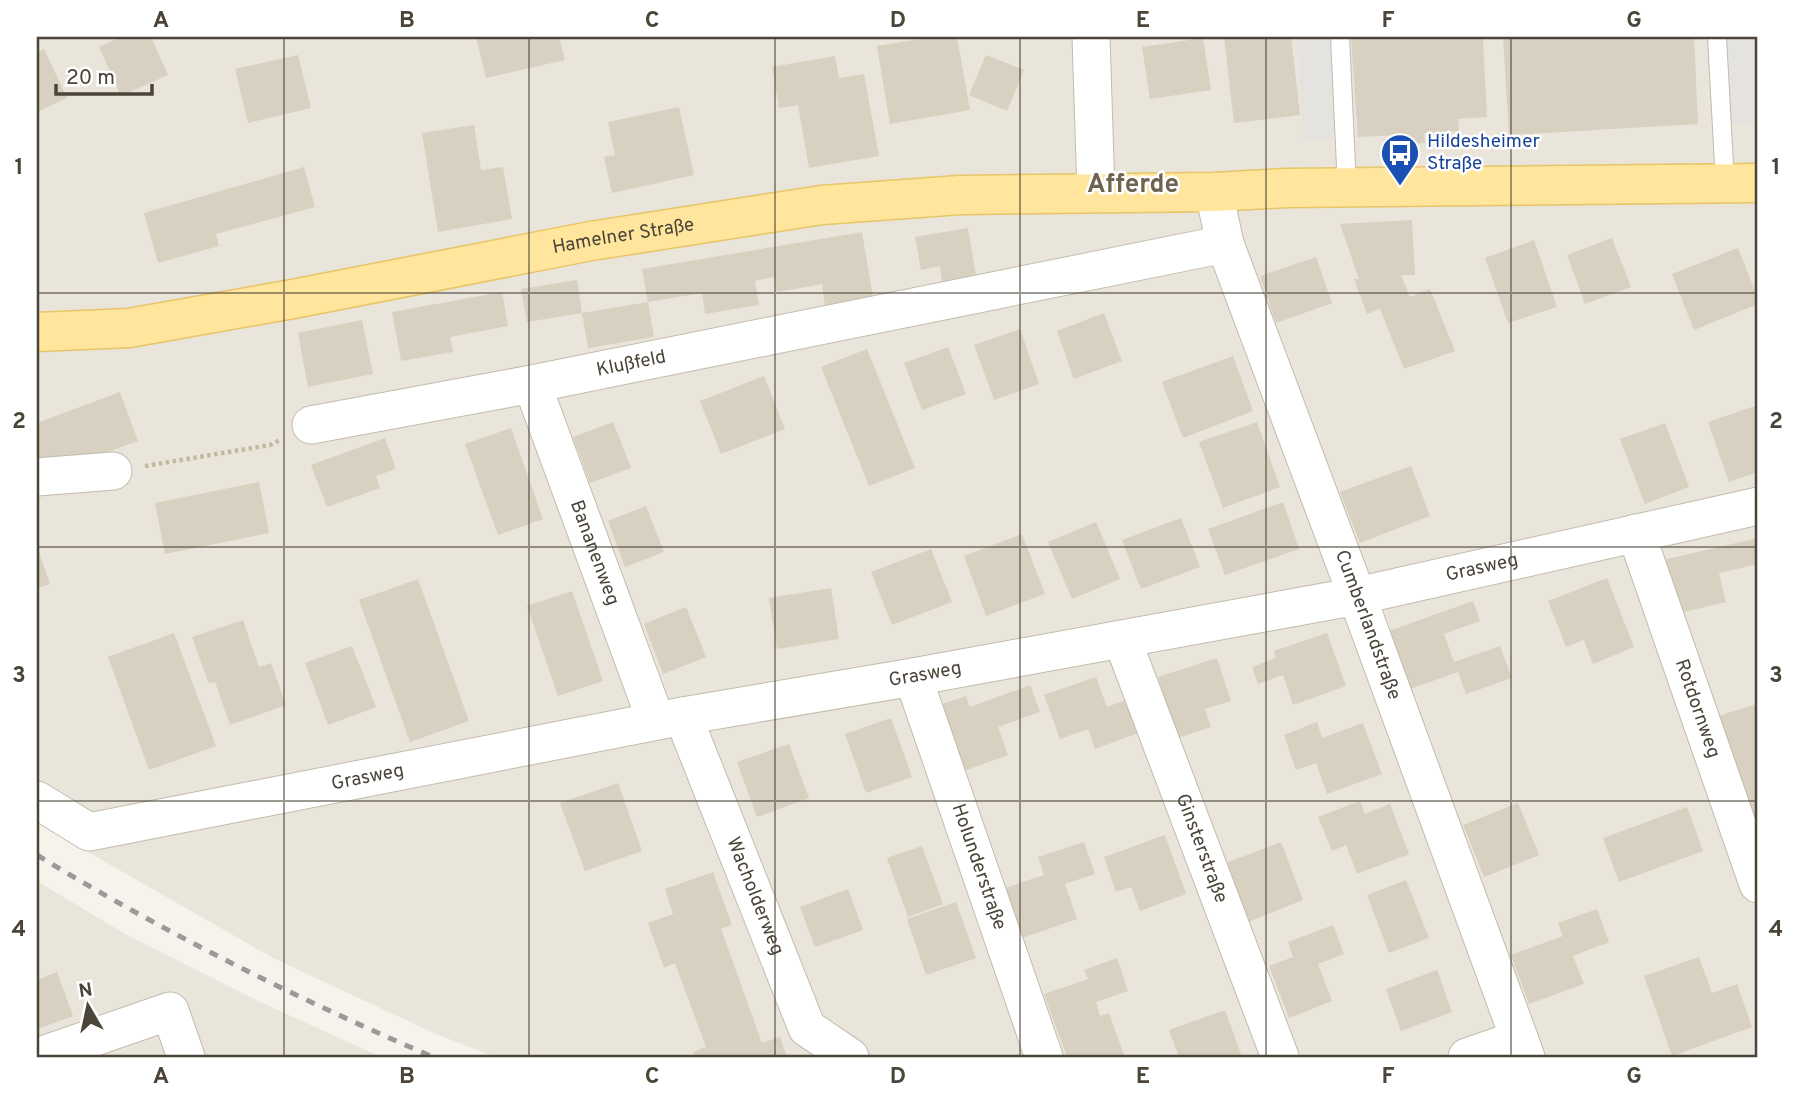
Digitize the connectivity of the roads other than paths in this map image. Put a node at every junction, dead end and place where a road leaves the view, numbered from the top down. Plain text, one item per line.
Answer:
1 (1091, 37) edge
2 (1340, 37) edge
3 (1717, 37) edge
4 (1742, 183) edge
5 (1347, 188) junction
6 (1214, 192) junction
7 (1096, 193) junction
8 (1225, 244) junction
9 (37, 332) edge
10 (532, 384) junction
11 (311, 425) road end
12 (113, 471) road end
13 (37, 477) edge
14 (1758, 506) edge
15 (1636, 533) junction
16 (1357, 596) junction
17 (1122, 639) junction
18 (913, 677) junction
19 (670, 719) junction
20 (37, 800) edge
21 (1758, 884) edge
22 (1522, 1048) edge
23 (37, 1057) edge
24 (186, 1057) edge
25 (850, 1057) edge
26 (1044, 1057) edge
27 (1280, 1057) edge
28 (1467, 1057) edge

1 - 7 street
2 - 5 lane
3 - 4 lane
4 - 5 main road
5 - 6 main road
6 - 7 main road, Hamelner Straße
6 - 8 street, Cumberlandstraße
7 - 9 main road, Hamelner Straße
8 - 10 street, Klußfeld
8 - 16 street, Cumberlandstraße
10 - 11 street, Klußfeld
10 - 19 street, Bananenweg
12 - 13 street
14 - 15 street, Grasweg
15 - 16 street, Grasweg
15 - 21 street, Rotdornweg
16 - 17 street, Grasweg
16 - 22 street, Cumberlandstraße
17 - 18 street, Grasweg
17 - 27 street, Ginsterstraße
18 - 19 street, Grasweg
18 - 26 street, Holunderstraße
19 - 20 street, Grasweg
19 - 25 street, Wacholderweg
22 - 28 street
23 - 24 street

